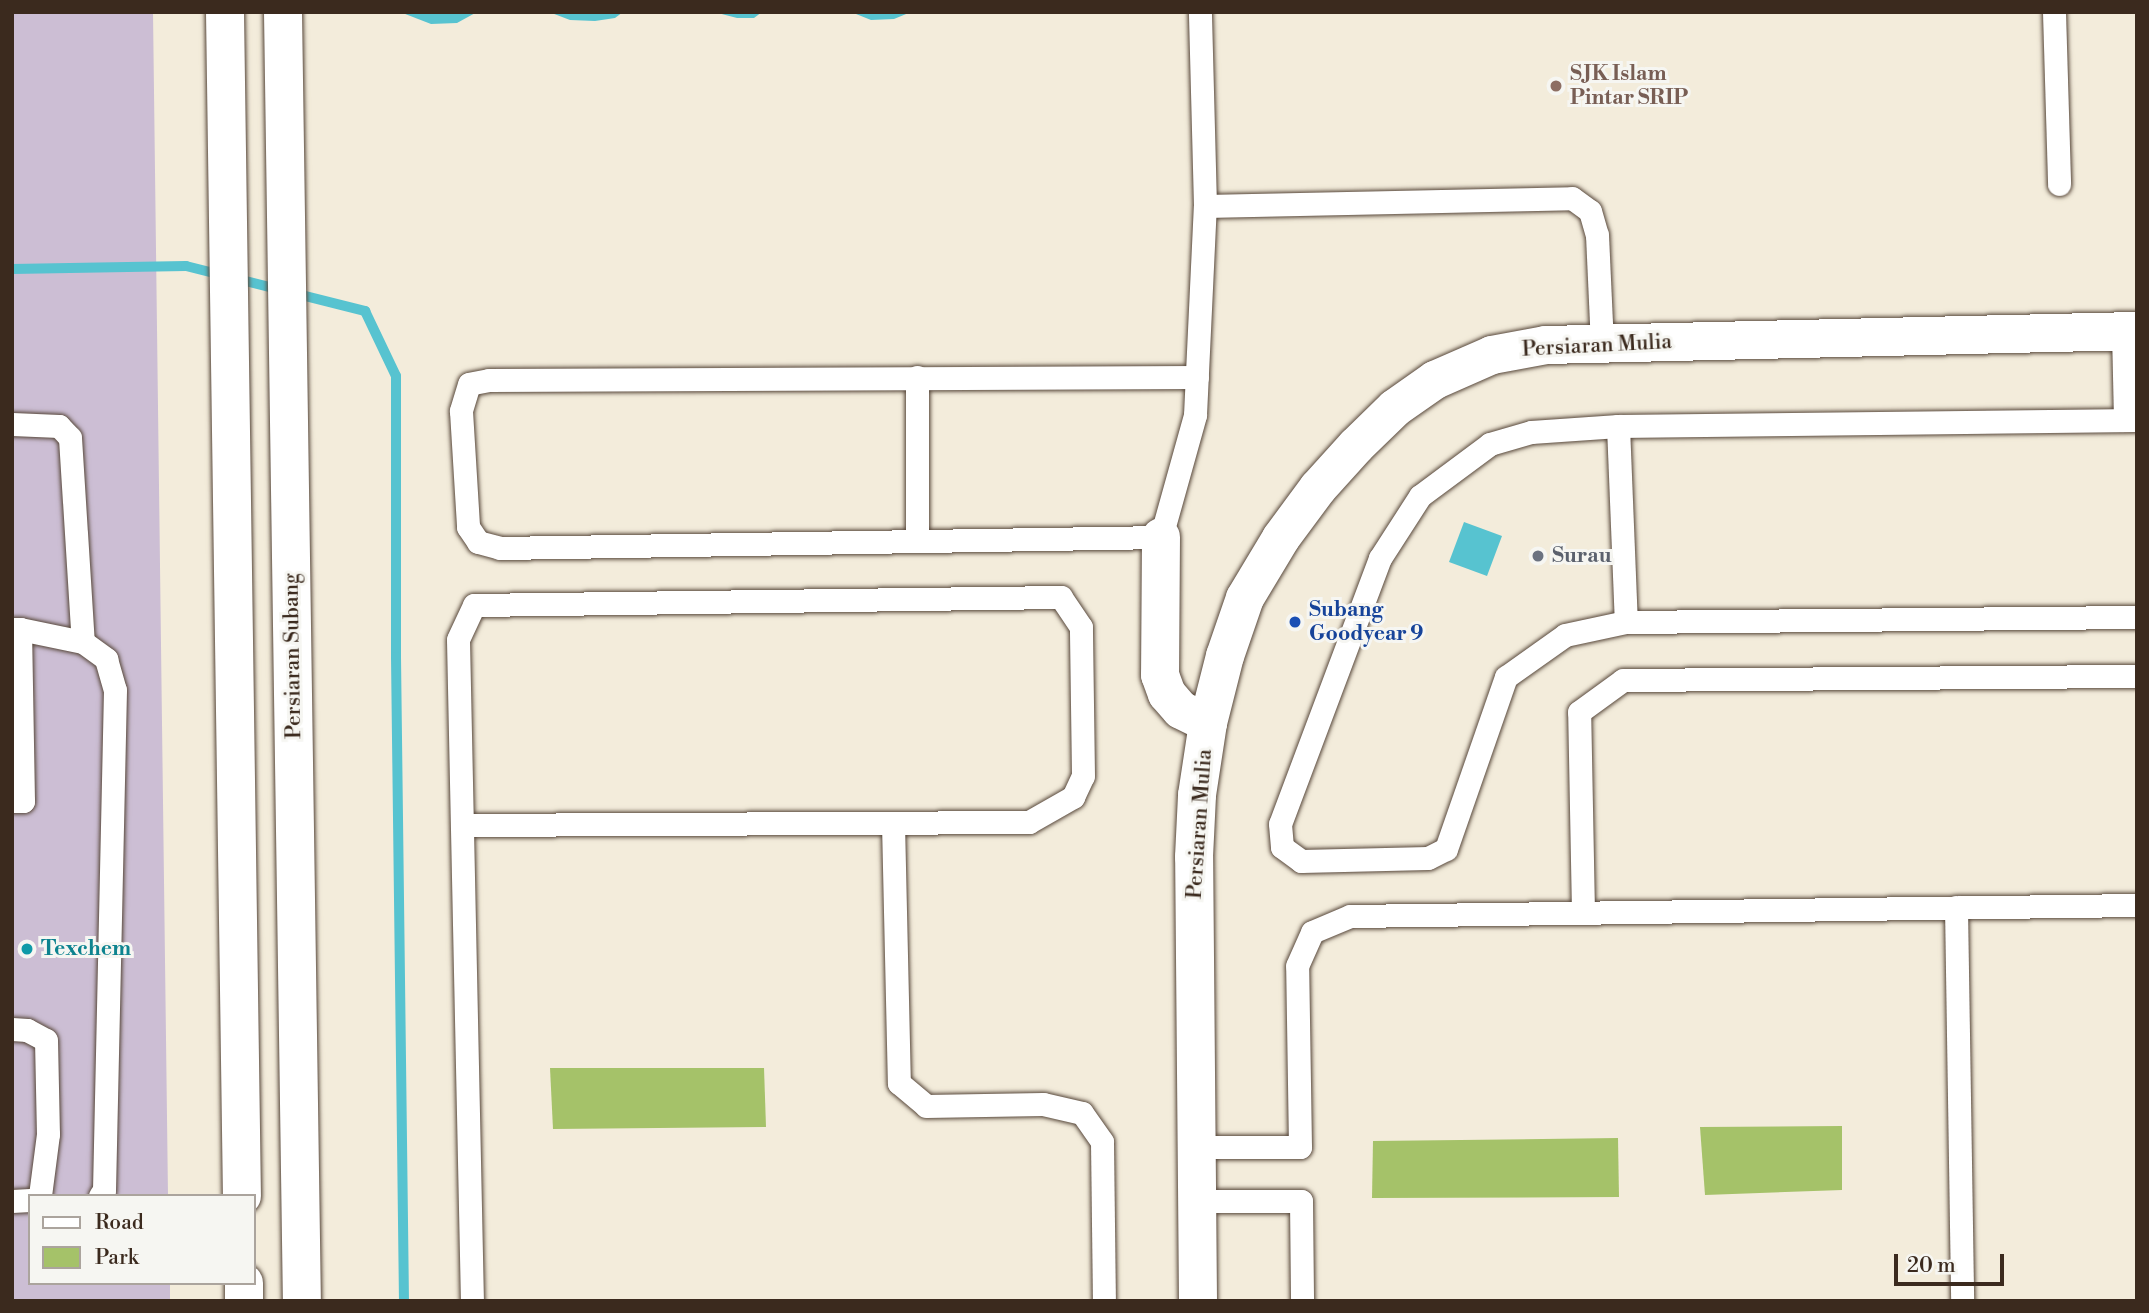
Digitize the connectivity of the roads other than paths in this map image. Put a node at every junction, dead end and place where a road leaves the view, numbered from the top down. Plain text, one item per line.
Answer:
1 (225, 12) edge
2 (283, 12) edge
3 (1200, 12) edge
4 (2053, 12) edge
5 (2059, 184) dead end
6 (1205, 206) junction
7 (2130, 331) edge
8 (1602, 344) junction
9 (917, 377) junction
10 (1197, 377) junction
11 (2131, 420) edge
12 (12, 424) edge
13 (1618, 426) junction
14 (1161, 537) junction
15 (917, 541) junction
16 (2137, 617) edge
17 (1626, 622) junction
18 (16, 629) edge
19 (83, 642) junction
20 (2137, 676) edge
21 (1208, 723) junction
22 (12, 801) edge
23 (893, 823) junction
24 (462, 825) junction
25 (2137, 905) edge
26 (1956, 907) junction
27 (1583, 912) junction
28 (12, 1029) edge
29 (1196, 1147) junction
30 (40, 1194) edge
31 (101, 1194) edge
32 (242, 1194) edge
33 (1197, 1201) junction
34 (302, 1301) edge
35 (472, 1301) edge
36 (1104, 1301) edge
37 (1198, 1301) edge
38 (1302, 1301) edge
39 (1962, 1301) edge

1 - 32 street
2 - 34 street, Persiaran Subang
3 - 6 lane
4 - 5 lane
6 - 8 lane
6 - 10 lane
7 - 8 street, Persiaran Mulia
7 - 11 lane
8 - 21 street, Persiaran Mulia
9 - 10 lane
9 - 15 lane
9 - 15 lane
10 - 14 lane
11 - 13 lane
12 - 19 lane
13 - 17 lane
13 - 17 lane
14 - 15 lane
14 - 21 street
16 - 17 lane
18 - 19 lane
18 - 22 lane
19 - 31 lane
20 - 27 lane
21 - 29 street, Persiaran Mulia
23 - 24 lane
23 - 24 lane
23 - 36 lane
24 - 35 lane
25 - 26 lane
26 - 27 lane
26 - 39 lane
27 - 29 lane
28 - 30 lane
29 - 33 street, Persiaran Mulia
33 - 37 street, Persiaran Mulia
33 - 38 lane

